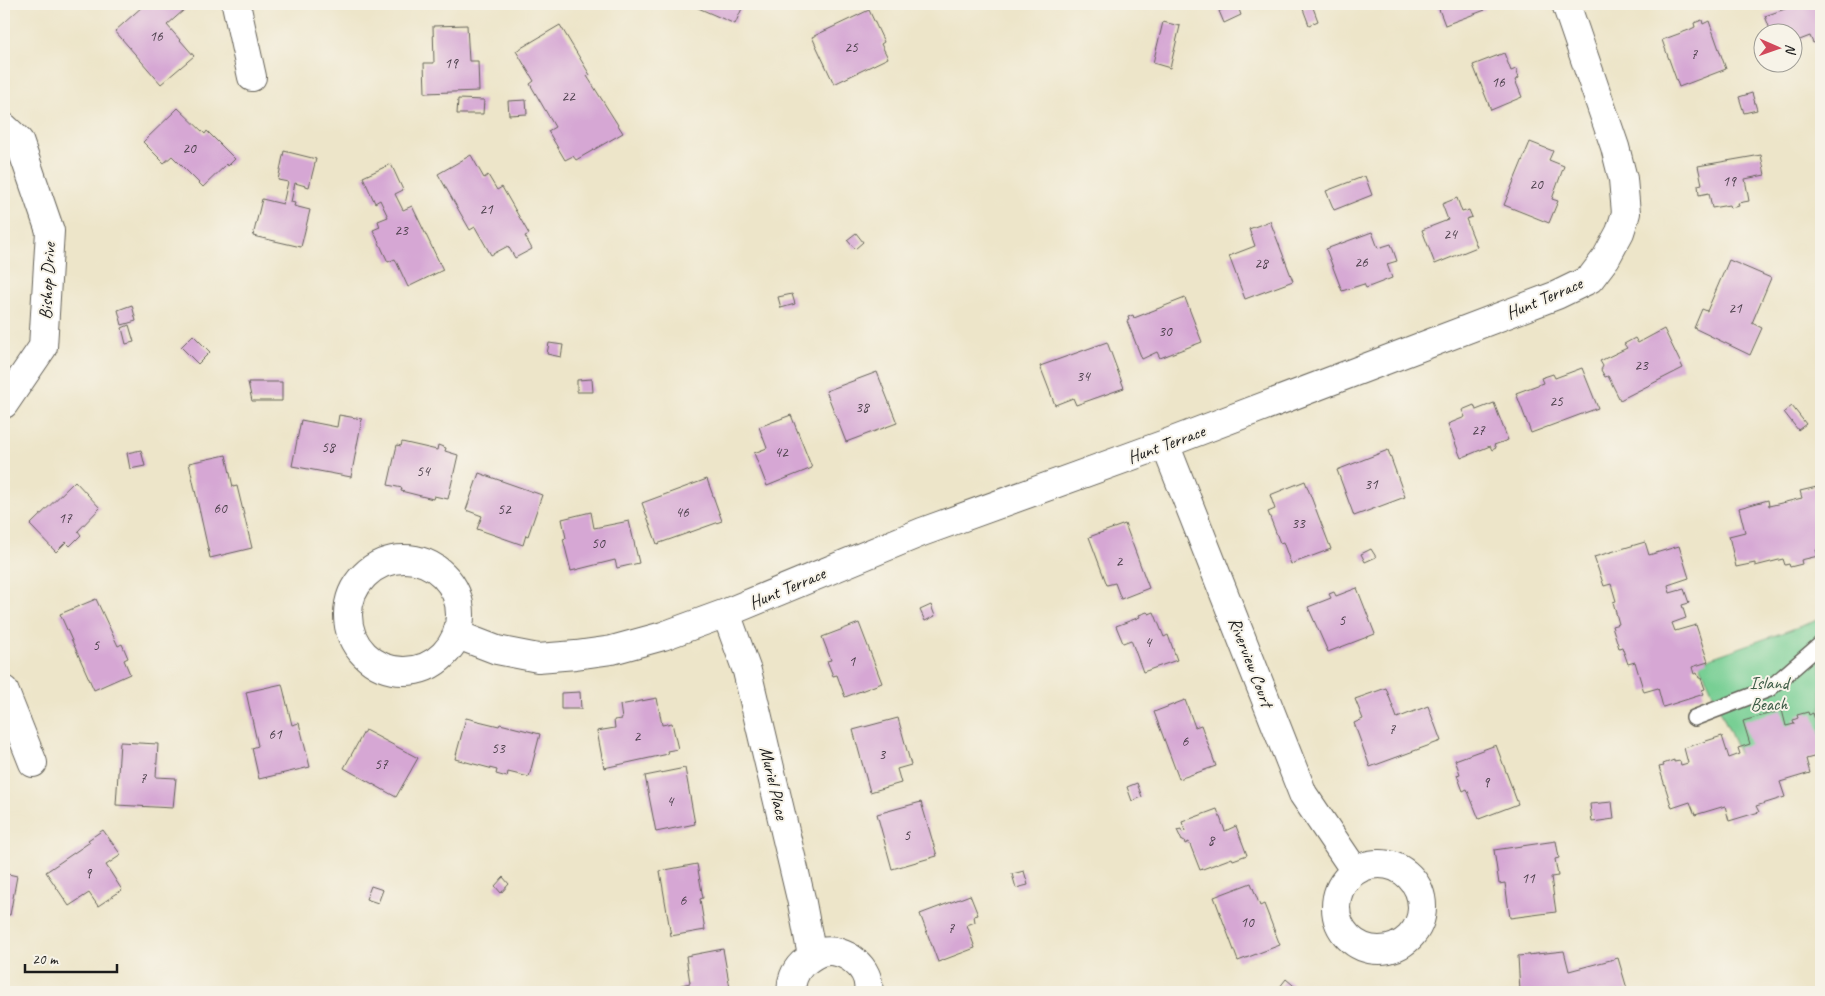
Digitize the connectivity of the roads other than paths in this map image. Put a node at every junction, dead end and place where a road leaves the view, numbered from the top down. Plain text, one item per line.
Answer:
1 (236, 4) edge
2 (1566, 4) edge
3 (252, 77) dead end
4 (4, 127) edge
5 (4, 404) edge
6 (1165, 444) junction
7 (726, 613) junction
8 (458, 634) junction
9 (1821, 644) edge
10 (4, 690) edge
11 (1694, 718) dead end
12 (33, 763) dead end
13 (1355, 871) dead end
14 (812, 956) junction
15 (792, 992) edge
16 (868, 992) edge

1 - 3 street
2 - 6 street, Hunt Terrace
4 - 5 street, Bishop Drive
6 - 7 street, Hunt Terrace
6 - 13 street, Riverview Court
7 - 8 street, Hunt Terrace
7 - 14 street, Muriel Place
8 - 8 street
9 - 11 lane
10 - 12 street
14 - 15 street
14 - 16 street

